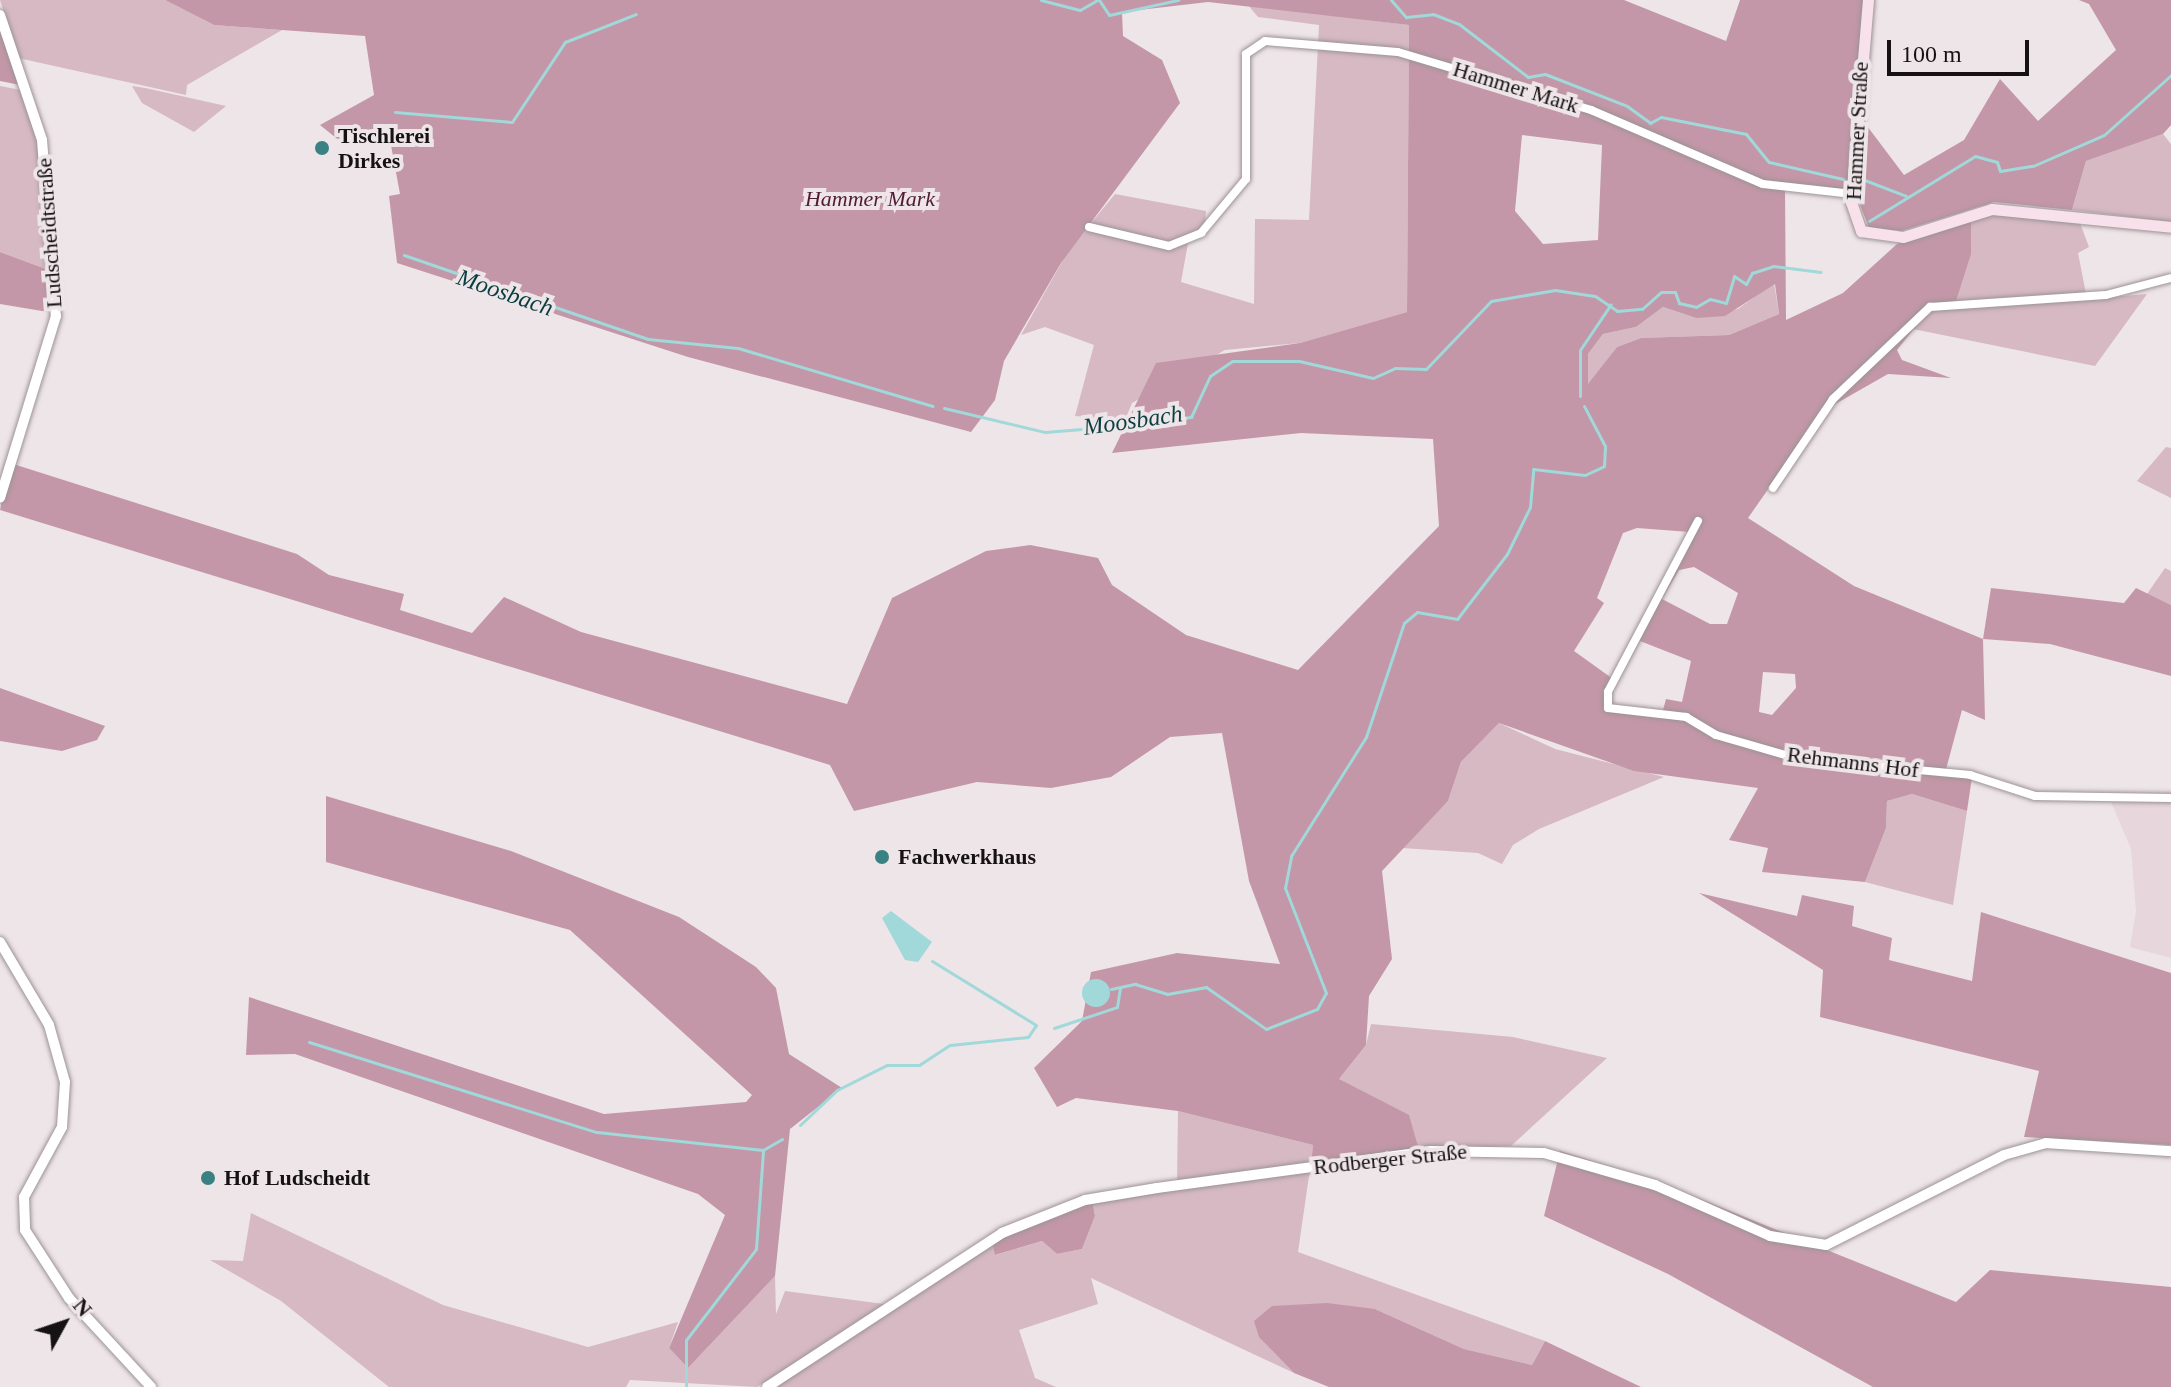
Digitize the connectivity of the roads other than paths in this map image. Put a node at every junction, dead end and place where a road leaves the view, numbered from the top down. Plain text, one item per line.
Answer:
1 (1868, 0) edge
2 (0, 15) edge
3 (1852, 194) junction
4 (1089, 227) dead end
5 (2171, 227) edge
6 (2171, 278) edge
7 (1773, 488) dead end
8 (0, 498) edge
9 (1698, 521) dead end
10 (2171, 798) edge
11 (0, 942) edge
12 (2171, 1151) edge
13 (151, 1387) edge
14 (767, 1387) edge

1 - 3 main road, Hammer Straße
2 - 8 street, Ludscheidtstraße
3 - 4 street, Hammer Mark
3 - 5 main road, Hammer Straße
6 - 7 street
9 - 10 street, Rehmanns Hof
11 - 13 street
12 - 14 street, Rodberger Straße

